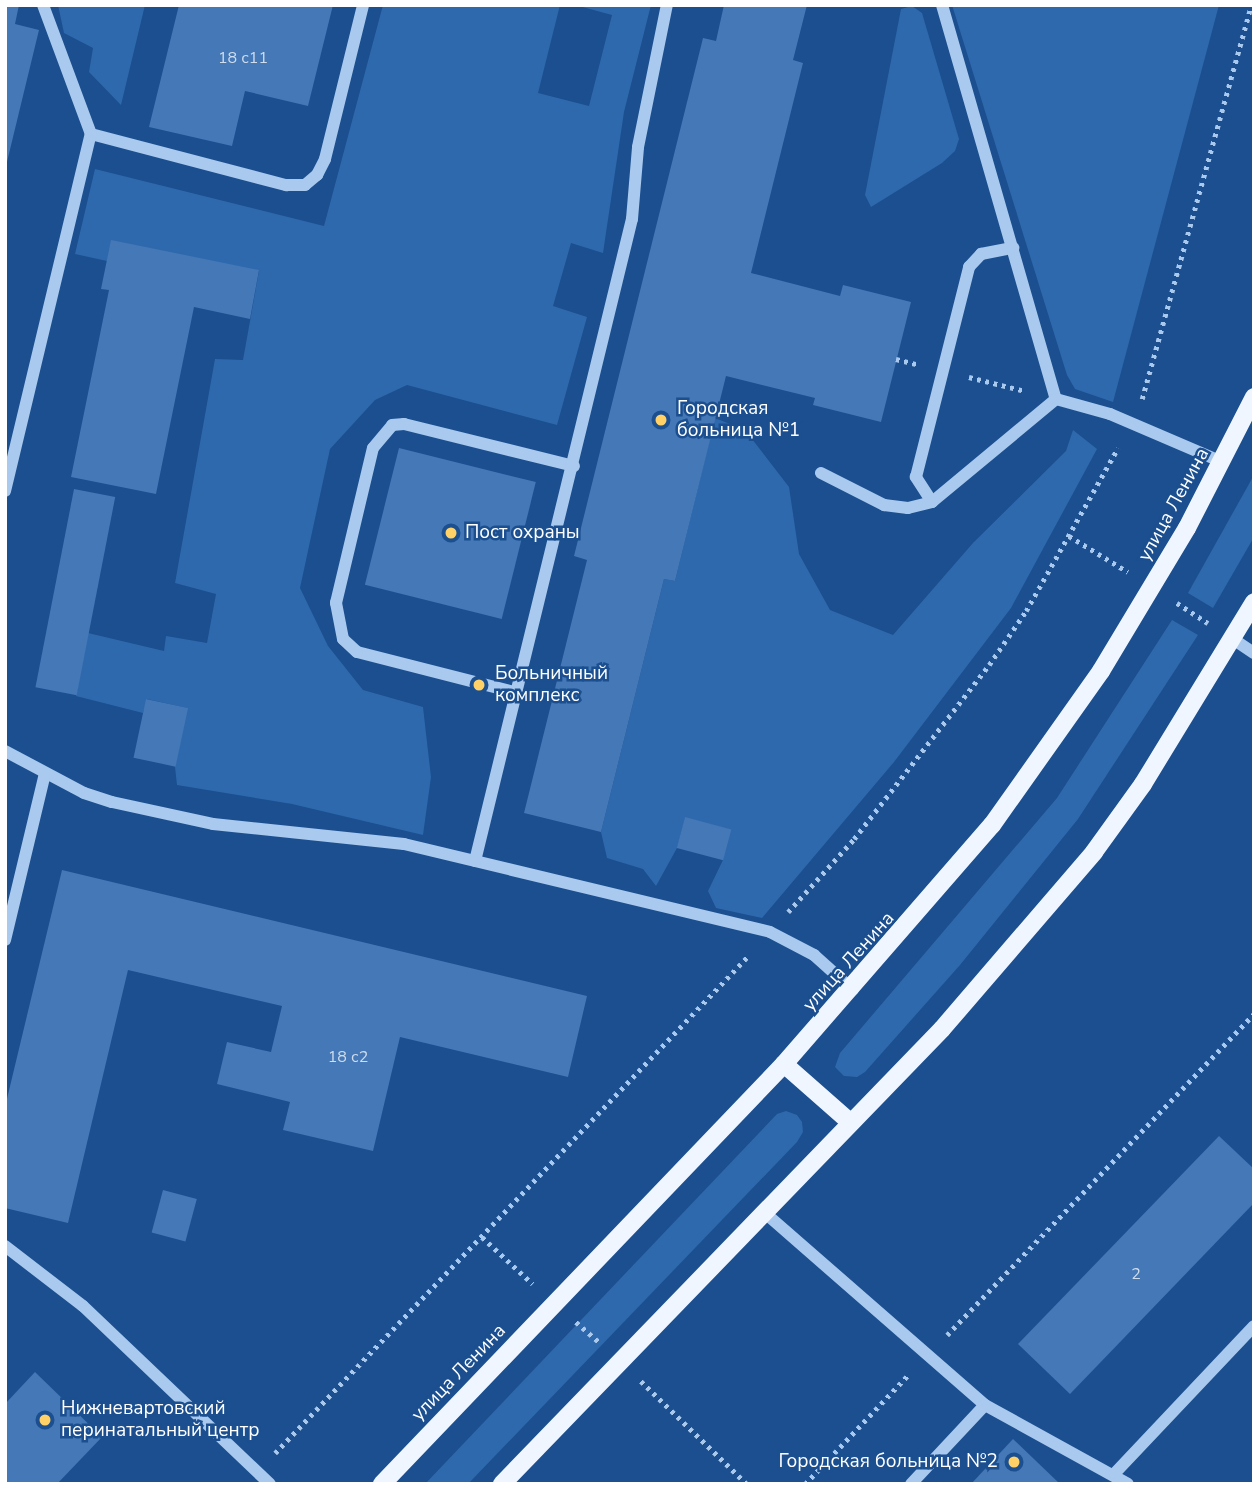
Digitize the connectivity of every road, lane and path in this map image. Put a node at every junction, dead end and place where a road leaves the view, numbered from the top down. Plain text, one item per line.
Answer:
1 (43, 5) edge
2 (363, 5) edge
3 (667, 5) edge
4 (942, 5) edge
5 (1251, 5) edge
6 (91, 134) junction
7 (1013, 248) junction
8 (897, 359) dead end
9 (943, 370) junction
10 (1254, 397) edge
11 (1056, 399) junction
12 (1131, 422) junction
13 (1222, 462) junction
14 (574, 466) junction
15 (821, 472) dead end
16 (5, 491) edge
17 (932, 502) junction
18 (1254, 602) edge
19 (1233, 639) junction
20 (1254, 653) edge
21 (517, 693) junction
22 (5, 751) edge
23 (44, 774) junction
24 (475, 861) junction
25 (770, 932) junction
26 (5, 940) edge
27 (853, 990) junction
28 (1254, 1014) edge
29 (784, 1065) junction
30 (850, 1123) junction
31 (765, 1213) junction
32 (5, 1246) edge
33 (1254, 1326) edge
34 (928, 1354) junction
35 (985, 1405) junction
36 (257, 1472) junction
37 (1115, 1474) junction
38 (270, 1484) edge
39 (383, 1484) edge
40 (502, 1484) edge
41 (805, 1484) edge
42 (911, 1484) edge
43 (1128, 1484) edge

1 - 6 street
2 - 6 street
3 - 14 street
4 - 7 street
5 - 12 path
6 - 16 street
7 - 9 street
7 - 11 street
8 - 9 path
9 - 11 path
9 - 17 street
10 - 13 main road, улица Ленина
11 - 12 street
11 - 17 street
12 - 13 street
12 - 25 path
13 - 27 main road, улица Ленина
14 - 21 street
14 - 21 street
15 - 17 street
18 - 19 main road
19 - 20 street
19 - 30 main road
21 - 24 street
22 - 23 street
23 - 24 street
23 - 26 street
24 - 25 street
25 - 27 street
25 - 36 path
27 - 29 main road, улица Ленина
28 - 34 path
29 - 30 main road
29 - 39 main road, улица Ленина
30 - 31 main road
31 - 34 street
31 - 40 main road
32 - 36 street
33 - 37 street
34 - 35 street
34 - 41 path
35 - 37 street
35 - 42 street
36 - 38 street
37 - 43 street

